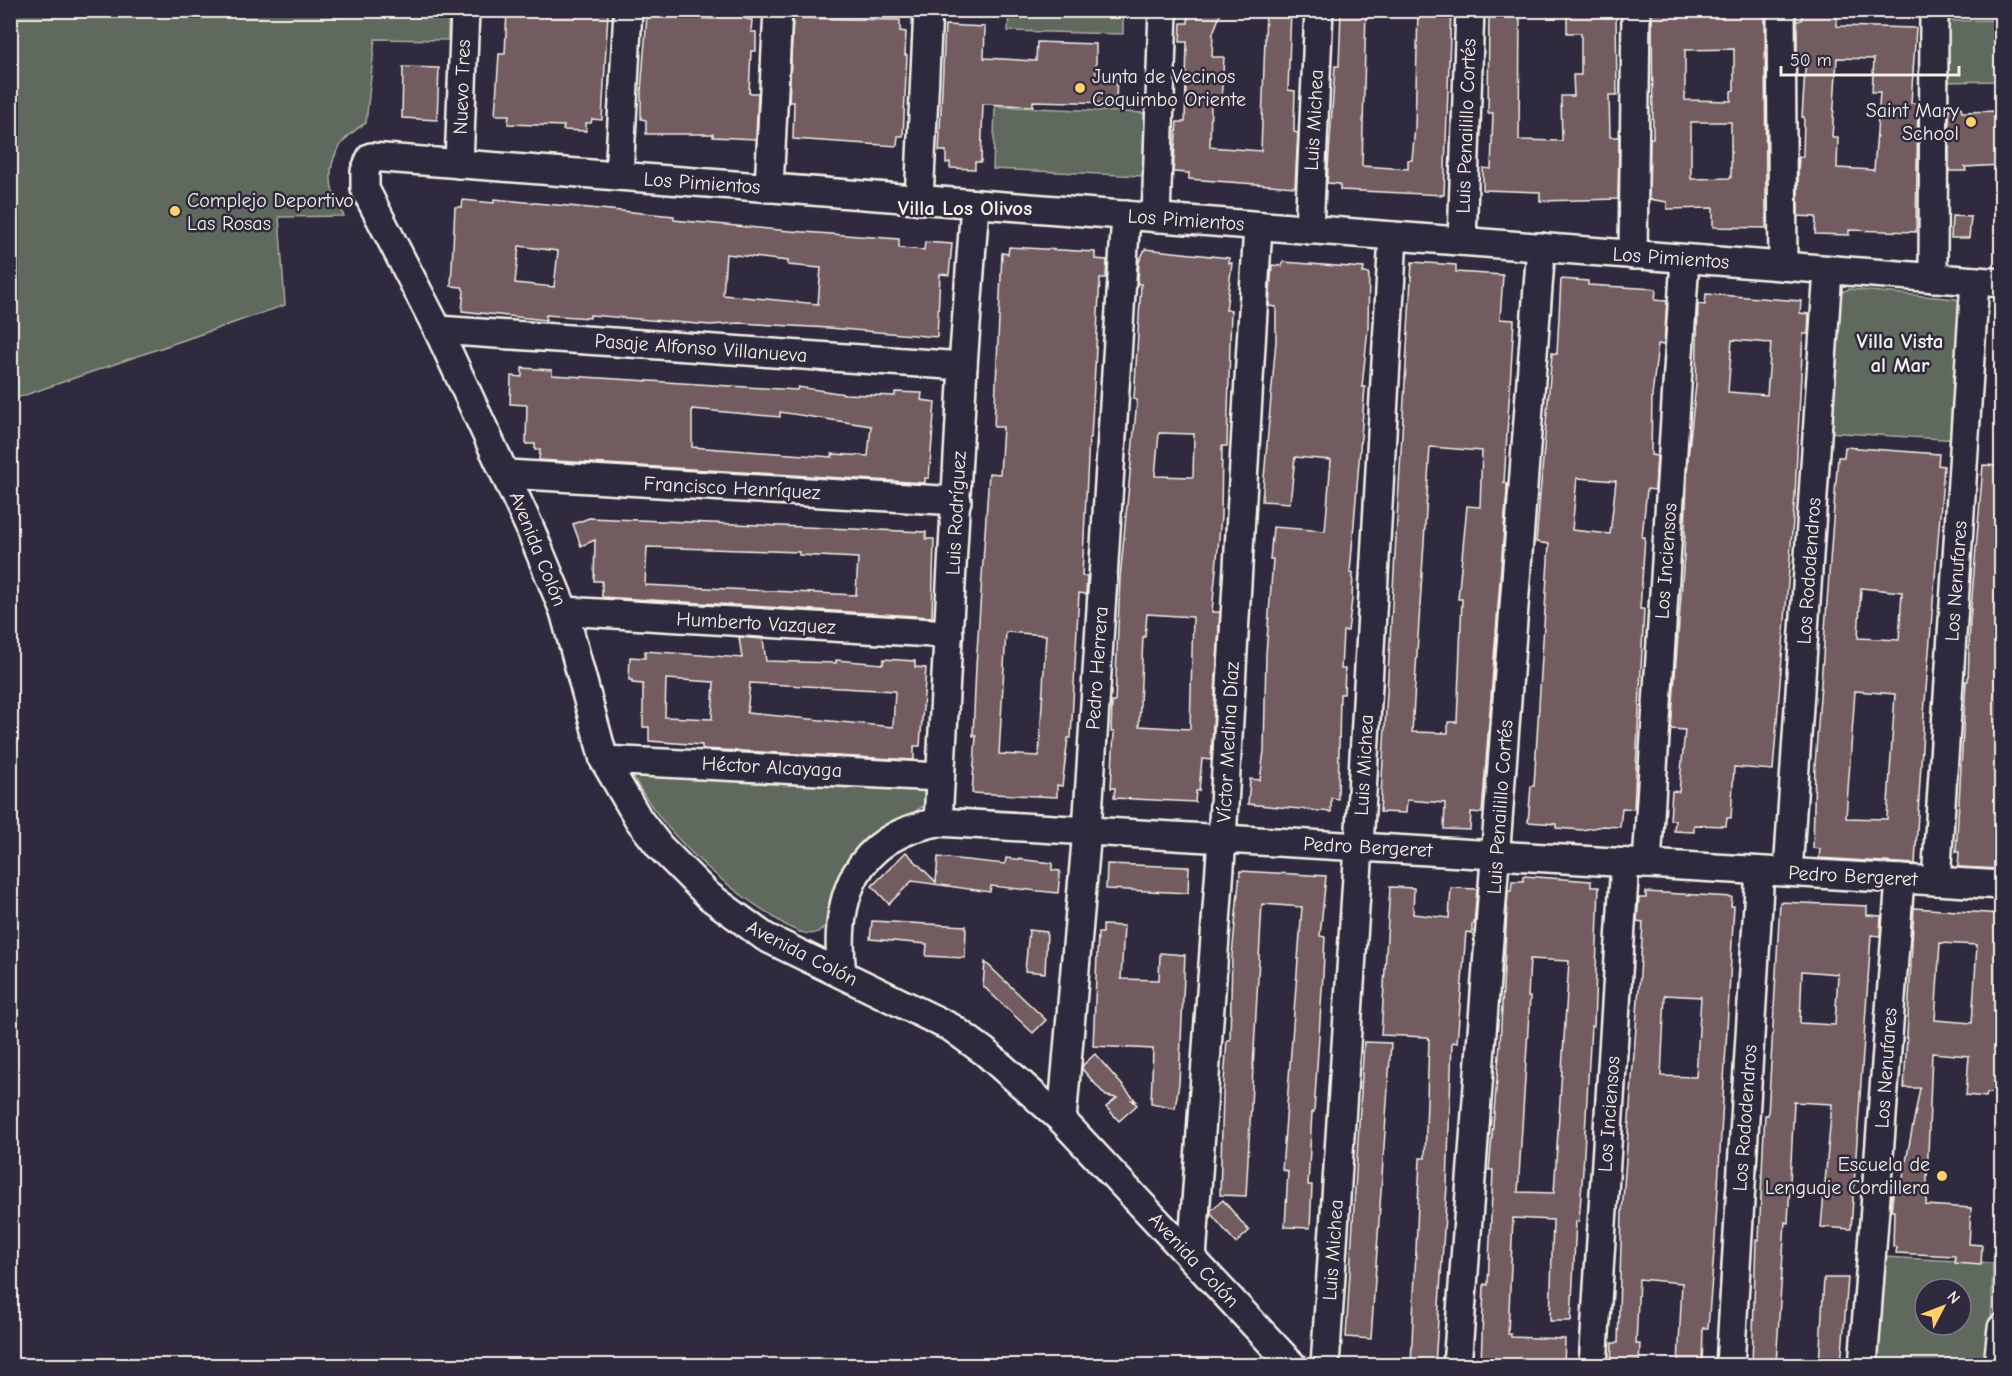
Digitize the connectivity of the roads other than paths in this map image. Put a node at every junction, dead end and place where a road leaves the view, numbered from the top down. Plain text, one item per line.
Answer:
1 (465, 10) edge
2 (628, 10) edge
3 (778, 10) edge
4 (928, 10) edge
5 (1163, 10) edge
6 (1319, 10) edge
7 (1470, 10) edge
8 (1636, 10) edge
9 (1781, 10) edge
10 (1934, 10) edge
11 (371, 157) joint
12 (459, 164) junction
13 (619, 176) junction
14 (769, 188) junction
15 (919, 200) junction
16 (975, 204) junction
17 (1126, 215) junction
18 (1156, 218) junction
19 (1258, 226) junction
20 (1309, 230) junction
21 (1393, 236) junction
22 (1462, 241) junction
23 (1541, 248) junction
24 (1633, 255) junction
25 (1685, 259) junction
26 (1783, 266) junction
27 (1828, 270) junction
28 (1933, 278) junction
29 (1988, 282) edge
30 (438, 330) junction
31 (963, 366) junction
32 (507, 474) junction
33 (957, 501) junction
34 (564, 611) junction
35 (949, 634) junction
36 (604, 760) junction
37 (940, 777) junction
38 (938, 822) junction
39 (1087, 830) junction
40 (1222, 838) junction
41 (1359, 847) junction
42 (1496, 855) junction
43 (1636, 863) junction
44 (1761, 871) junction
45 (1788, 872) junction
46 (1900, 879) junction
47 (1936, 881) junction
48 (2001, 885) edge
49 (842, 974) junction
50 (1062, 1120) junction
51 (1192, 1258) junction
52 (2001, 1328) edge
53 (1293, 1365) edge
54 (1325, 1365) edge
55 (1457, 1365) edge
56 (1593, 1365) edge
57 (1730, 1365) edge
58 (1863, 1365) edge
59 (1998, 1365) edge

1 - 12 street, Nuevo Tres
2 - 13 street
3 - 14 street
4 - 15 street
5 - 18 street
6 - 20 street, Luis Michea
7 - 22 street, Luis Penailillo Cortés
8 - 24 street
9 - 26 street
10 - 28 street
11 - 12 street, Los Pimientos
11 - 30 street, Avenida Colón
12 - 13 street, Los Pimientos
13 - 14 street, Los Pimientos
14 - 15 street, Los Pimientos
15 - 16 street, Los Pimientos
16 - 17 street, Los Pimientos
16 - 31 street, Luis Rodríguez
17 - 18 street, Los Pimientos
17 - 39 street, Pedro Herrera
18 - 19 street, Los Pimientos
19 - 20 street, Los Pimientos
19 - 40 street, Víctor Medina Díaz
20 - 21 street, Los Pimientos
21 - 22 street, Los Pimientos
21 - 41 street, Luis Michea
22 - 23 street, Los Pimientos
23 - 24 street, Los Pimientos
23 - 42 street, Luis Penailillo Cortés
24 - 25 street, Los Pimientos
25 - 26 street, Los Pimientos
25 - 43 street, Los Inciensos
26 - 27 street, Los Pimientos
27 - 28 street, Los Pimientos
27 - 45 street, Los Rododendros
28 - 29 street, Los Pimientos
29 - 47 street, Los Nenufares
30 - 31 street, Pasaje Alfonso Villanueva
30 - 32 street, Avenida Colón
31 - 33 street, Luis Rodríguez
32 - 33 street, Francisco Henríquez
32 - 34 street, Avenida Colón
33 - 35 street, Luis Rodríguez
34 - 35 street, Humberto Vazquez
34 - 36 street, Avenida Colón
35 - 37 street, Luis Rodríguez
36 - 37 street, Héctor Alcayaga
36 - 49 street, Avenida Colón
37 - 38 street, Luis Rodríguez
38 - 39 street, Pedro Bergeret
38 - 49 street, Pedro Bergeret
39 - 40 street, Pedro Bergeret
39 - 50 street, Pedro Herrera
40 - 41 street, Pedro Bergeret
40 - 51 street, Víctor Medina Díaz
41 - 42 street, Pedro Bergeret
41 - 54 street, Luis Michea
42 - 43 street, Pedro Bergeret
42 - 55 street, Luis Penailillo Cortés
43 - 44 street, Pedro Bergeret
43 - 56 street, Los Inciensos
44 - 45 street, Pedro Bergeret
44 - 57 street, Los Rododendros
45 - 46 street, Pedro Bergeret
46 - 47 street, Pedro Bergeret
46 - 58 street, Los Nenufares
47 - 48 street, Pedro Bergeret
49 - 50 street, Avenida Colón
50 - 51 street, Avenida Colón
51 - 53 street, Avenida Colón
52 - 59 street

